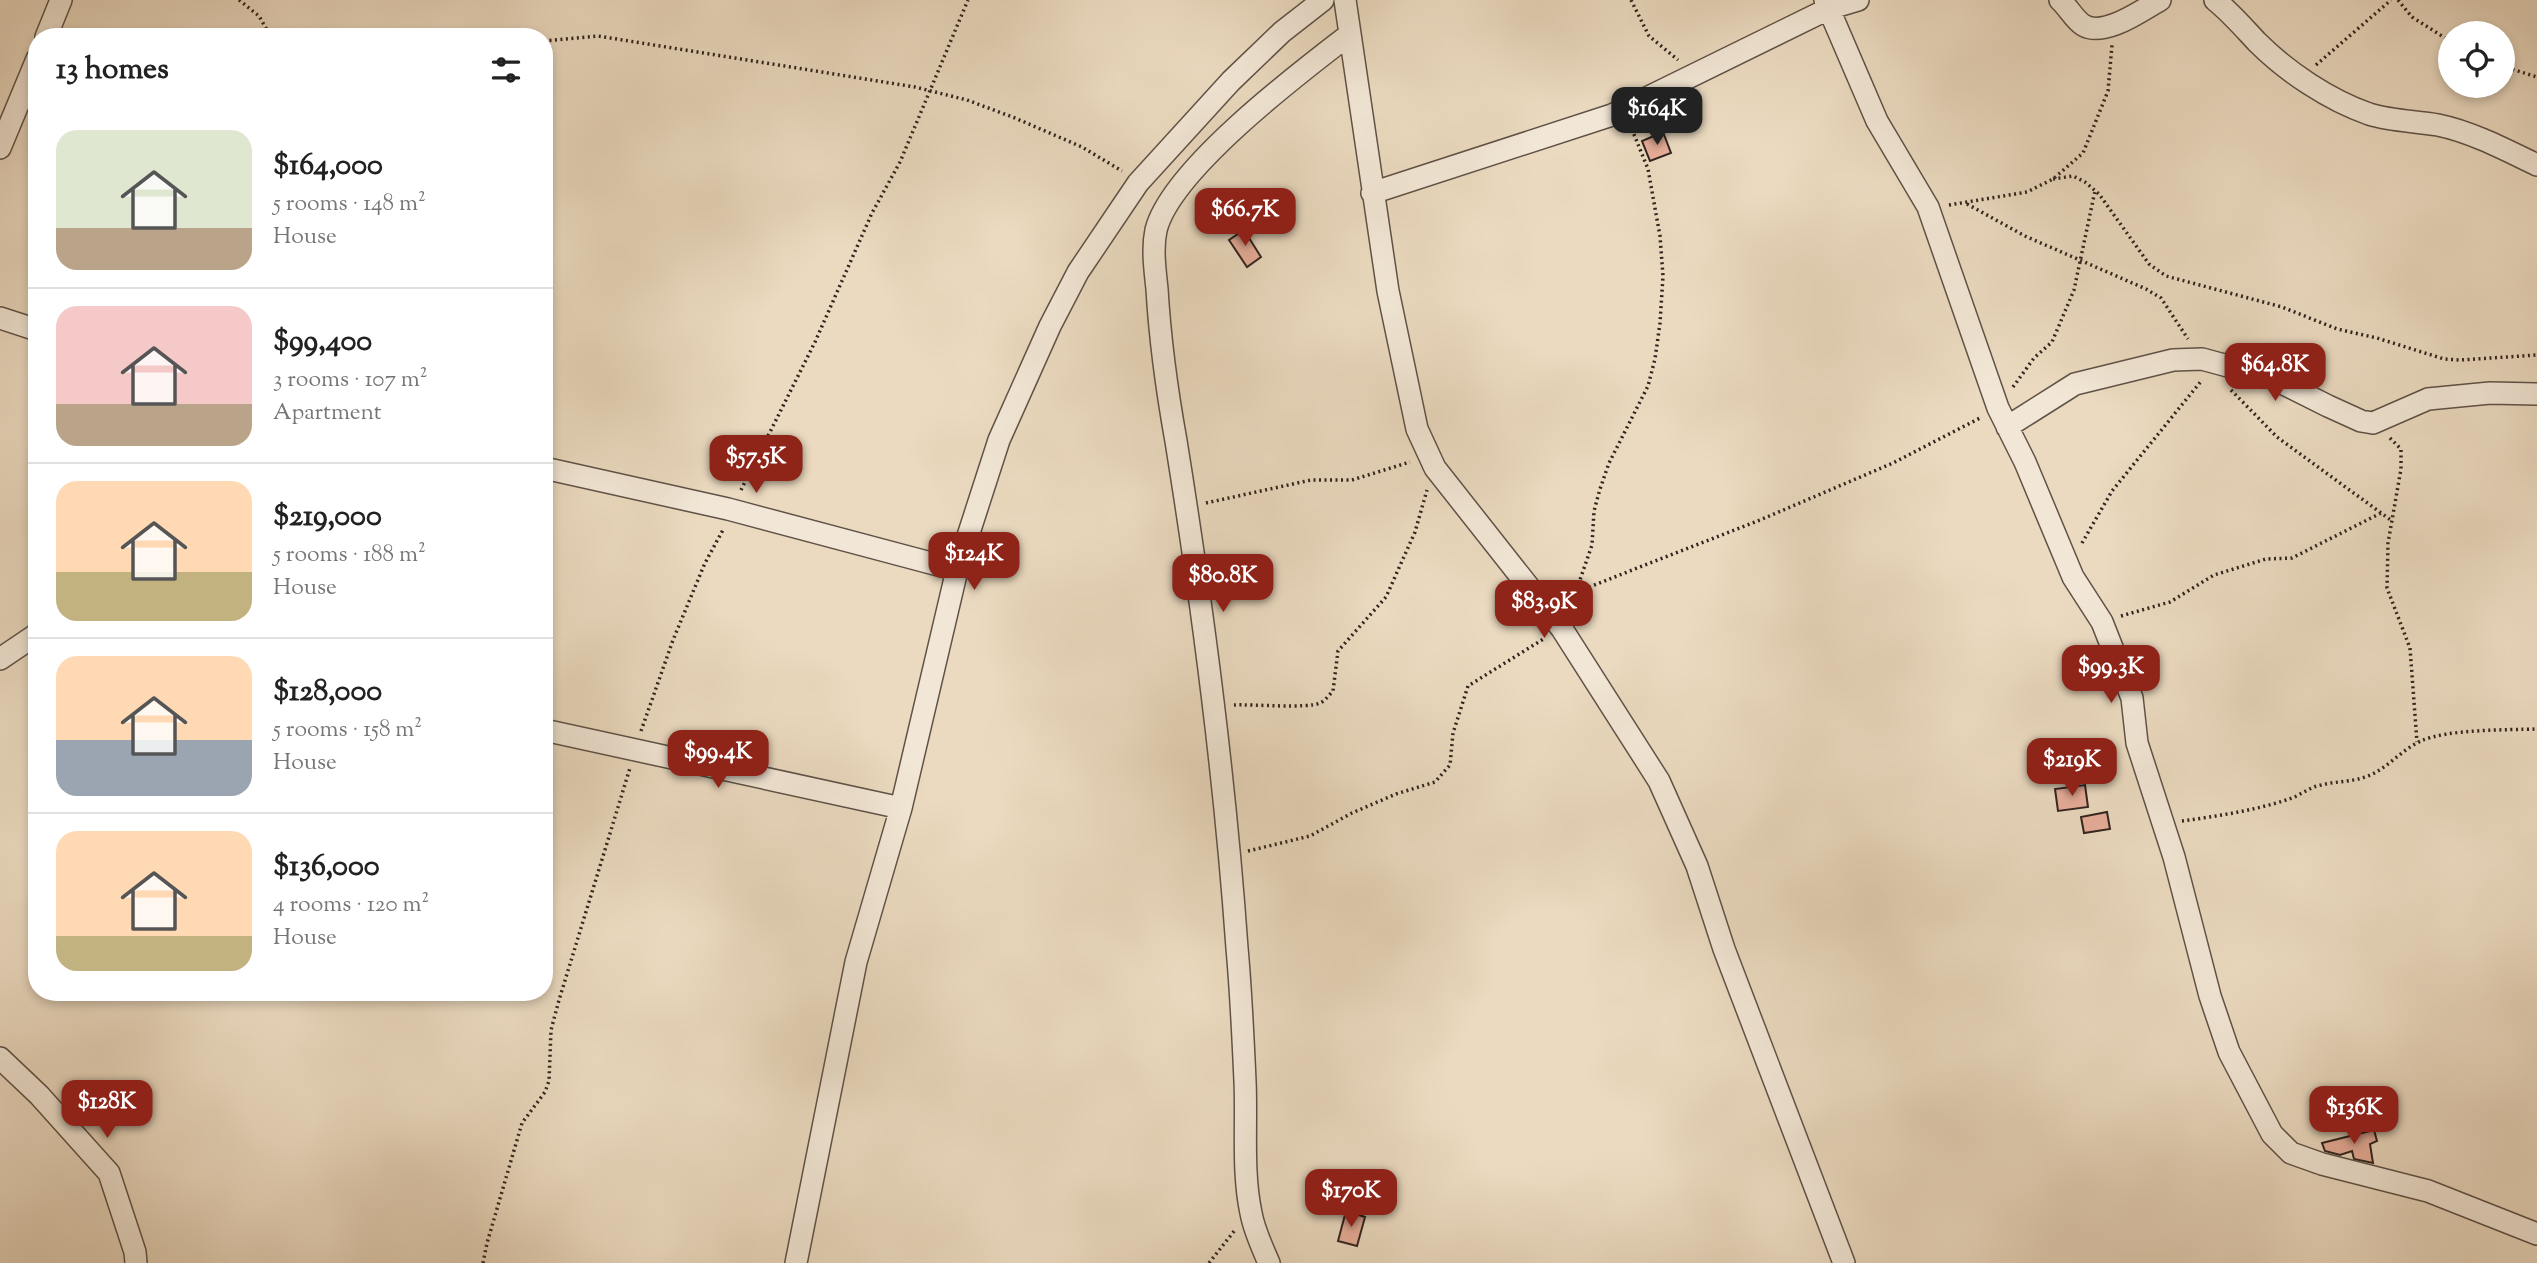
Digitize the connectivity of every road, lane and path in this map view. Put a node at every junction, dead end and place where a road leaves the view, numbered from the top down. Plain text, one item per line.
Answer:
1 (61, 0) edge
2 (239, 0) edge
3 (968, 0) edge
4 (1323, 0) edge
5 (1345, 0) edge
6 (1631, 0) edge
7 (1858, 0) edge
8 (2060, 0) edge
9 (2160, 0) edge
10 (2216, 0) edge
11 (2391, 0) edge
12 (2398, 0) edge
13 (1826, 5) edge
14 (2112, 25) junction
15 (50, 28) edge
16 (266, 28) edge
17 (2438, 33) edge
18 (1350, 34) junction
19 (553, 40) edge
20 (2515, 70) edge
21 (1695, 75) junction
22 (2537, 77) edge
23 (2302, 78) junction
24 (28, 81) edge
25 (929, 90) junction
26 (1624, 109) junction
27 (0, 148) edge
28 (2537, 165) edge
29 (2053, 179) junction
30 (1138, 183) junction
31 (2095, 191) junction
32 (1372, 193) junction
33 (1967, 204) junction
34 (1928, 207) junction
35 (2080, 261) junction
36 (0, 318) edge
37 (28, 327) edge
38 (2537, 355) edge
39 (2202, 359) junction
40 (2227, 386) dead end
41 (2537, 394) edge
42 (2003, 417) junction
43 (2373, 423) junction
44 (1432, 462) junction
45 (553, 470) edge
46 (1186, 506) junction
47 (728, 509) junction
48 (2381, 513) junction
49 (2392, 521) junction
50 (2068, 566) junction
51 (957, 570) junction
52 (1572, 603) junction
53 (2102, 622) junction
54 (1558, 624) junction
55 (28, 640) edge
56 (0, 659) edge
57 (1215, 706) junction
58 (2537, 729) edge
59 (553, 732) edge
60 (2417, 743) junction
61 (636, 751) junction
62 (901, 808) junction
63 (2163, 824) junction
64 (1229, 854) junction
65 (0, 1058) edge
66 (1251, 1214) junction
67 (2537, 1234) edge
68 (136, 1263) edge
69 (483, 1263) edge
70 (796, 1263) edge
71 (1209, 1263) edge
72 (1269, 1263) edge
73 (1844, 1263) edge

1 - 15 street
2 - 16 path
3 - 25 path
4 - 30 street
5 - 18 street
6 - 21 path
7 - 13 street
8 - 14 street
9 - 14 street
10 - 23 street
11 - 23 path
12 - 17 path
13 - 21 street
13 - 34 street
14 - 29 path
18 - 32 street
18 - 46 street
19 - 25 path
20 - 22 path
21 - 26 street
23 - 28 street
24 - 27 street
25 - 30 path
25 - 47 path
26 - 32 street
26 - 52 path
29 - 31 path
29 - 33 path
30 - 51 street
31 - 35 path
31 - 38 path
32 - 44 street
33 - 34 path
33 - 35 path
34 - 42 street
35 - 39 path
35 - 42 path
36 - 37 street
39 - 42 street
39 - 43 street
39 - 50 path
40 - 48 path
41 - 43 street
42 - 50 street
42 - 52 path
43 - 49 path
44 - 46 path
44 - 54 street
44 - 57 path
45 - 47 street
46 - 57 street
47 - 51 street
47 - 61 path
48 - 49 path
48 - 53 path
49 - 60 path
50 - 53 street
51 - 62 street
52 - 54 path
53 - 63 street
54 - 64 path
54 - 73 street
55 - 56 street
57 - 64 street
58 - 60 path
59 - 61 street
60 - 63 path
61 - 62 street
61 - 69 path
62 - 70 street
63 - 67 street
64 - 66 street
65 - 68 street
66 - 71 path
66 - 72 street

